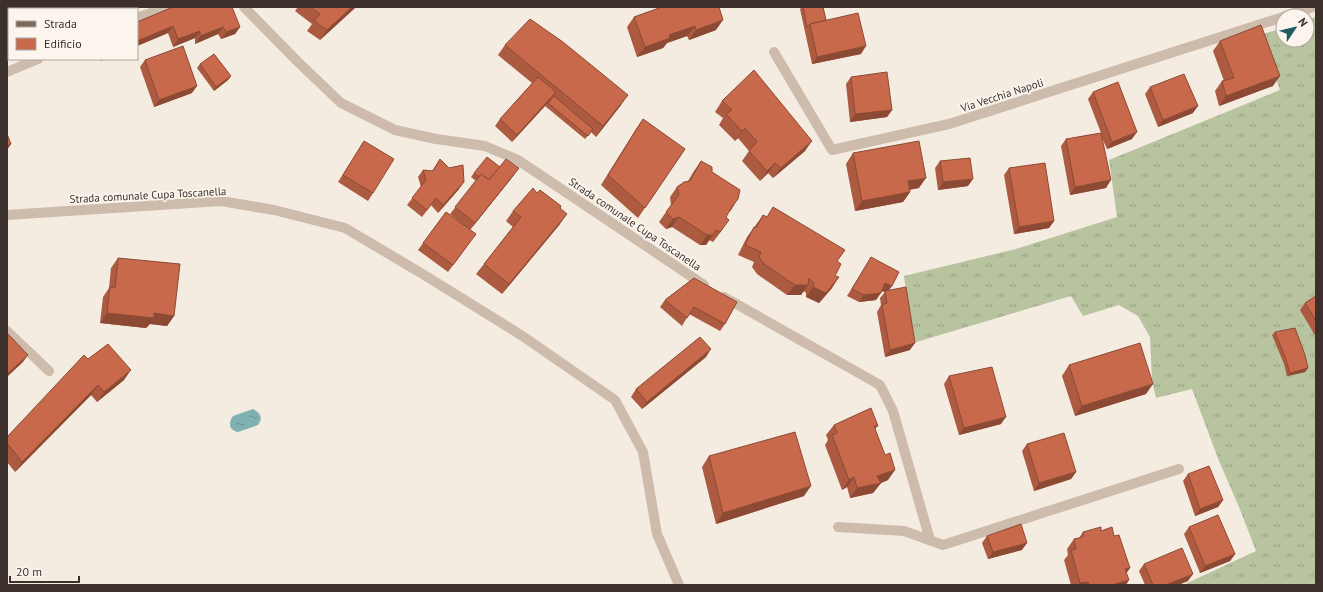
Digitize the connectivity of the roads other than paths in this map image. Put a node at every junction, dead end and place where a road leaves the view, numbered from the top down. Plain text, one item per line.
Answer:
1 (167, 7) edge
2 (244, 7) edge
3 (138, 18) edge
4 (1275, 19) edge
5 (774, 52) dead end
6 (36, 60) edge
7 (7, 72) edge
8 (7, 214) edge
9 (7, 331) edge
10 (49, 371) dead end
11 (1179, 469) dead end
12 (838, 527) dead end
13 (930, 540) junction
14 (679, 585) edge

1 - 3 street
2 - 13 street, Strada comunale Cupa Toscanella
4 - 5 street, Via Vecchia Napoli
6 - 7 street
8 - 14 street, Strada comunale Cupa Toscanella
9 - 10 street
11 - 13 street
12 - 13 street

